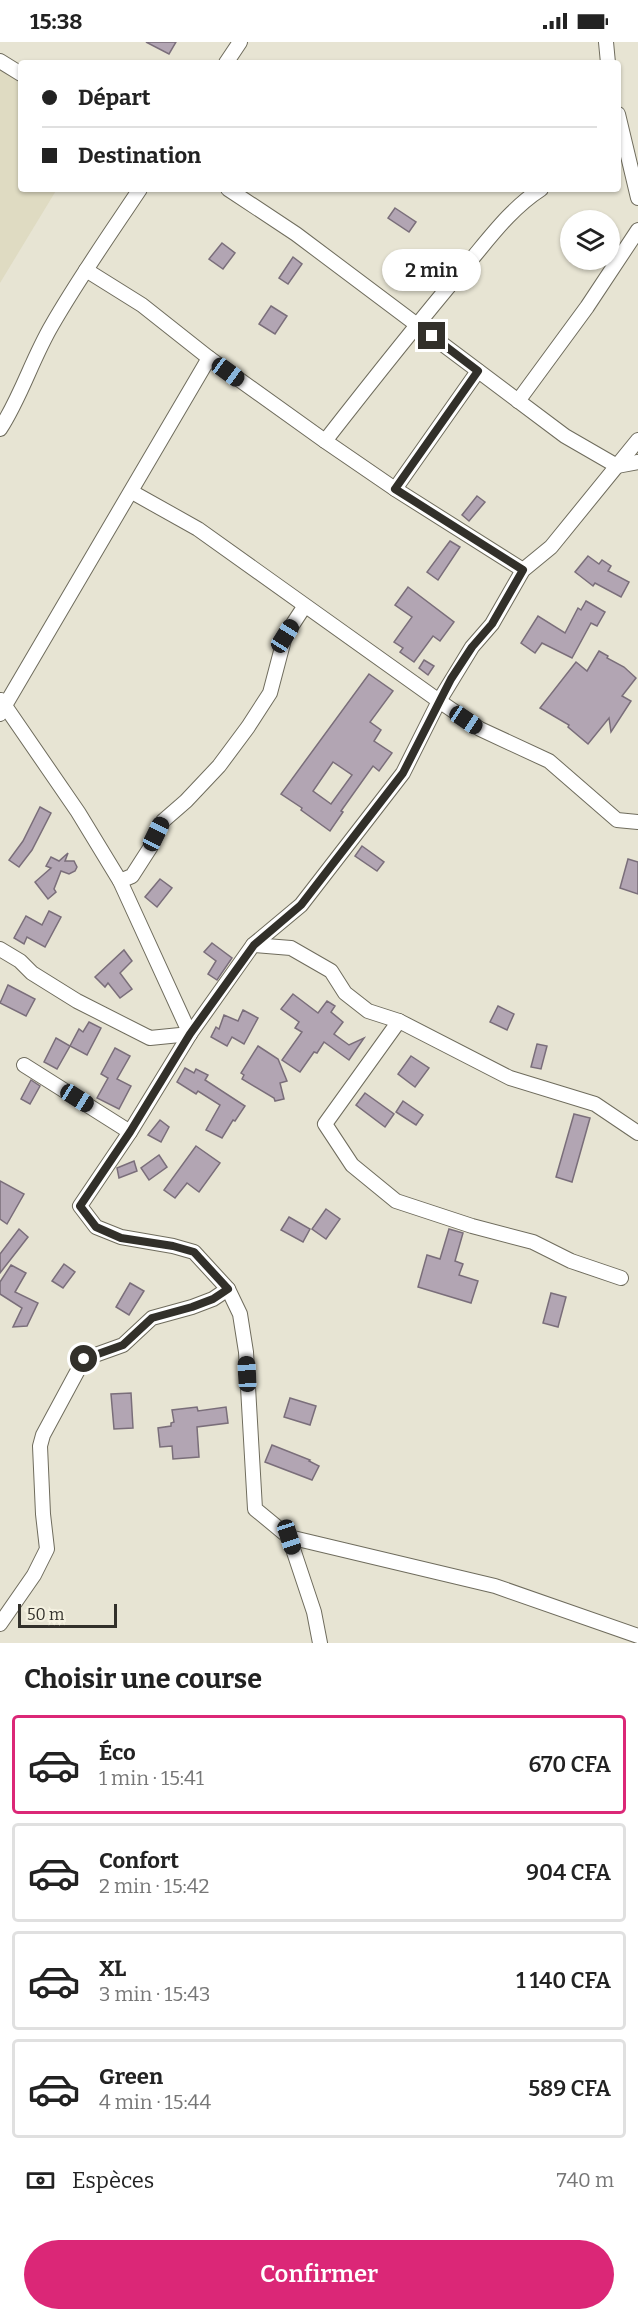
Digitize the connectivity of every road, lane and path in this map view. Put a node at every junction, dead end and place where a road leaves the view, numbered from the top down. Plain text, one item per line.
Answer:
1 (240, 42) edge
2 (606, 42) edge
3 (228, 60) edge
4 (608, 60) edge
5 (0, 61) edge
6 (18, 72) edge
7 (621, 141) edge
8 (139, 192) edge
9 (233, 192) edge
10 (536, 192) edge
11 (638, 198) edge
12 (638, 230) edge
13 (86, 270) junction
14 (416, 324) junction
15 (209, 358) junction
16 (478, 371) junction
17 (518, 401) junction
18 (0, 429) edge
19 (638, 440) edge
20 (325, 441) junction
21 (638, 462) edge
22 (617, 466) junction
23 (395, 489) junction
24 (132, 492) junction
25 (523, 570) junction
26 (304, 607) junction
27 (439, 701) junction
28 (1, 706) edge
29 (638, 822) edge
30 (120, 881) junction
31 (254, 945) junction
32 (0, 949) edge
33 (399, 1021) junction
34 (190, 1034) junction
35 (24, 1065) dead end
36 (130, 1132) junction
37 (638, 1133) edge
38 (621, 1278) dead end
39 (228, 1289) junction
40 (289, 1537) junction
41 (0, 1624) edge
42 (638, 1636) edge
43 (320, 1643) edge

1 - 3 street
2 - 4 street
5 - 6 street
7 - 11 street
8 - 13 street
9 - 14 street
10 - 14 street
12 - 17 street
13 - 15 street
13 - 18 street
14 - 16 street
14 - 20 street
15 - 20 street
15 - 24 street
16 - 17 street
16 - 23 street
17 - 22 street
19 - 22 street
20 - 23 street
21 - 22 street
22 - 25 street
23 - 25 street
24 - 26 street
24 - 28 street
25 - 27 street
26 - 27 street
26 - 30 street
27 - 29 street
27 - 31 street
28 - 30 street
30 - 34 street
31 - 33 street
31 - 34 street
32 - 34 street
33 - 37 street
33 - 38 street
34 - 36 street
35 - 36 street
36 - 39 street
39 - 40 street
39 - 41 street
40 - 42 street
40 - 43 street

